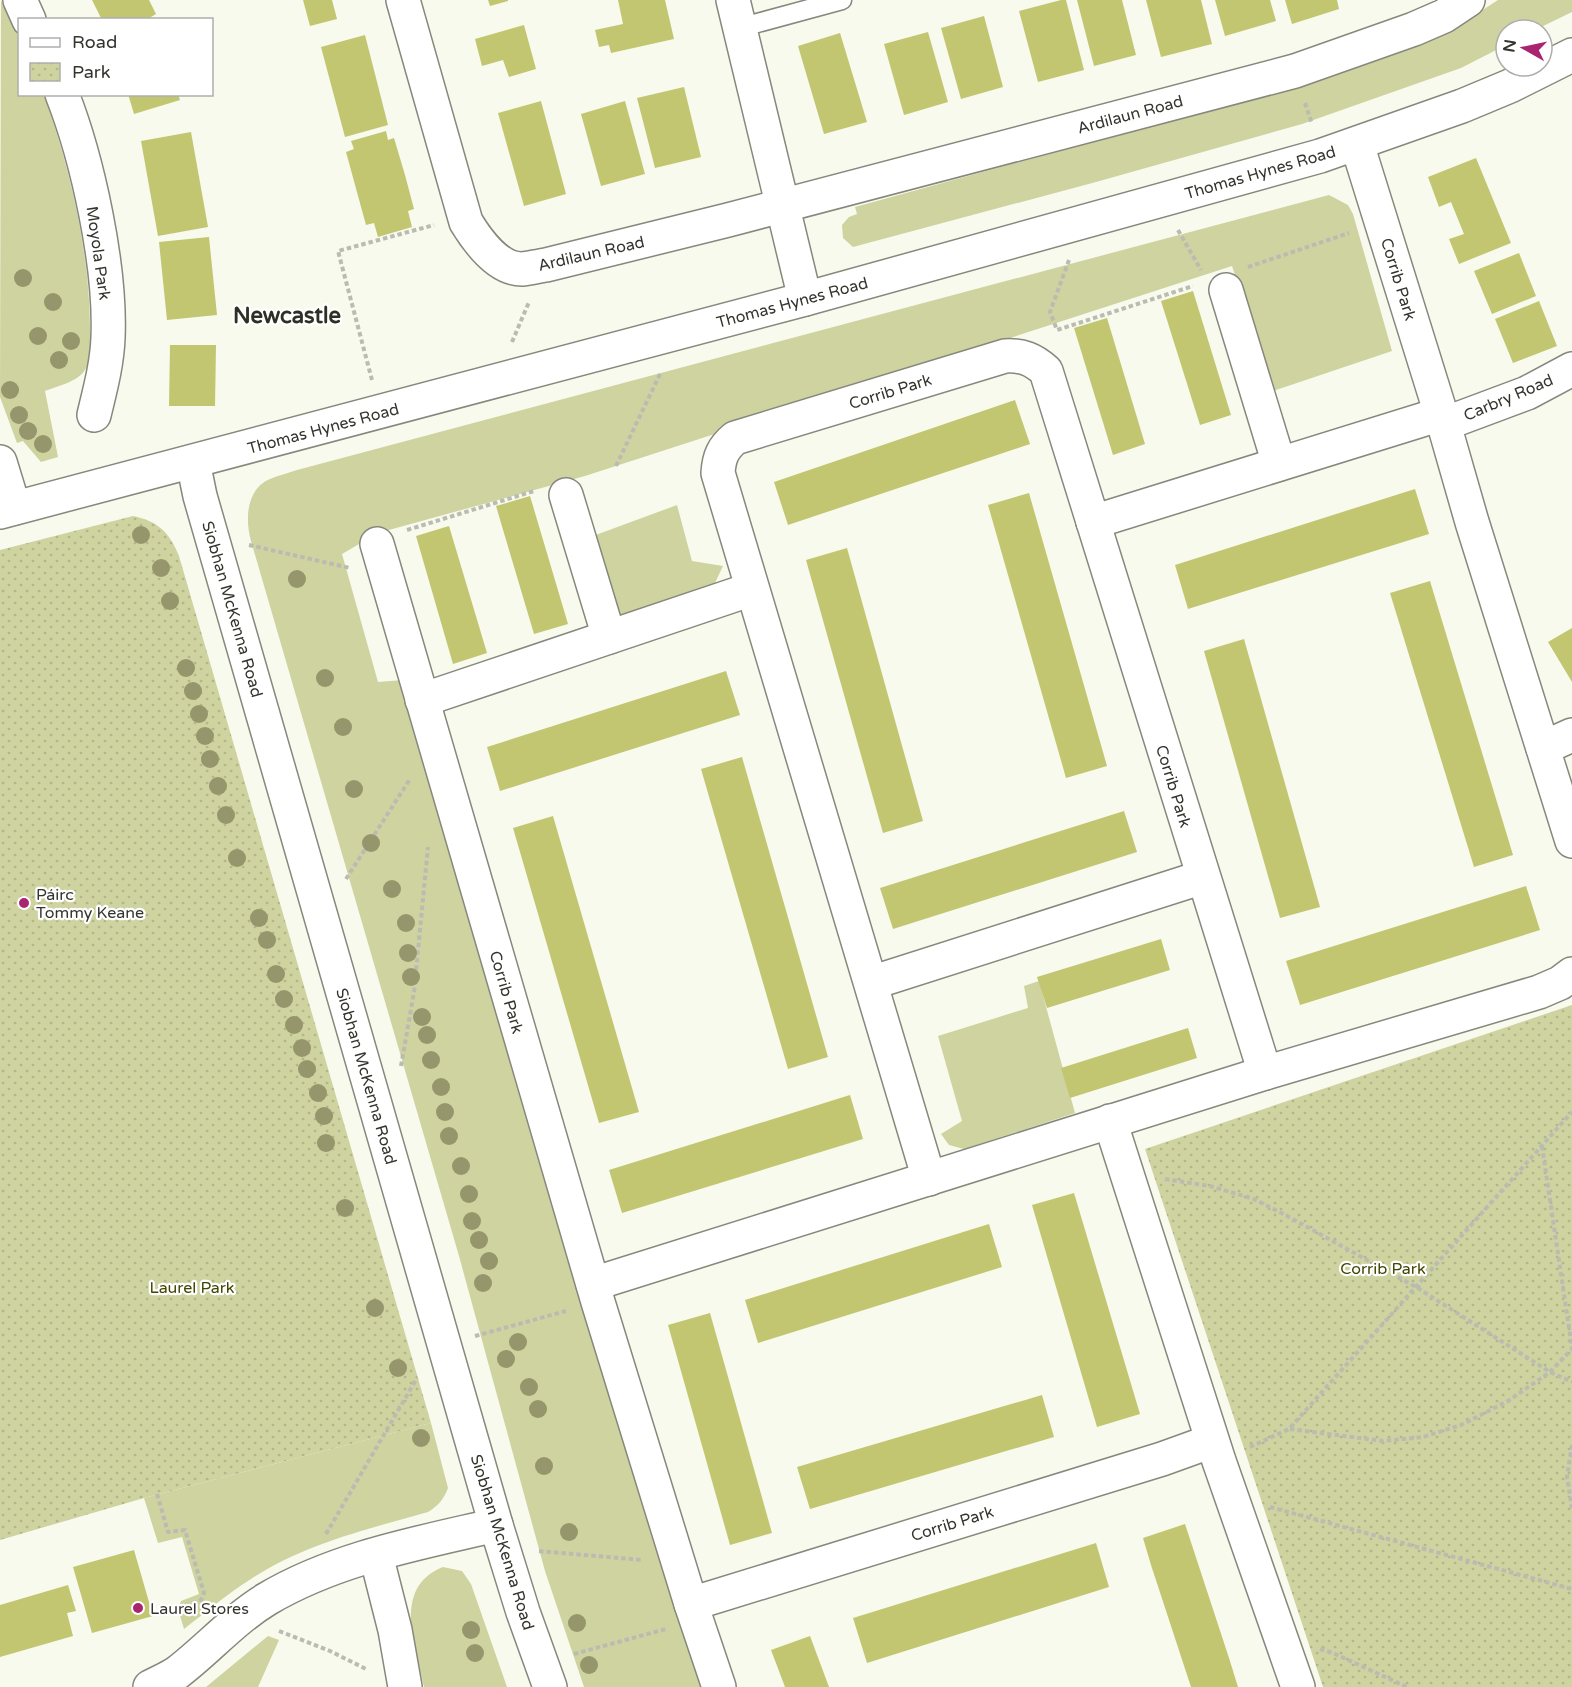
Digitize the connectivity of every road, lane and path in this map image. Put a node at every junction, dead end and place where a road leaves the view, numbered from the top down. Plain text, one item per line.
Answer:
1 (20, 0) edge
2 (403, 0) edge
3 (842, 0) edge
4 (1468, 0) edge
5 (736, 14) edge
6 (28, 18) edge
7 (1572, 55) edge
8 (63, 96) edge
9 (1303, 96) dead end
10 (1313, 128) dead end
11 (1357, 144) junction
12 (783, 205) junction
13 (438, 224) dead end
14 (1178, 229) dead end
15 (1069, 259) dead end
16 (1214, 281) joint
17 (805, 299) junction
18 (530, 301) dead end
19 (1057, 330) dead end
20 (512, 343) dead end
21 (663, 367) dead end
22 (1572, 369) edge
23 (372, 380) dead end
24 (94, 415) dead end
25 (1442, 419) junction
26 (0, 462) edge
27 (193, 462) junction
28 (1279, 464) junction
29 (616, 466) dead end
30 (551, 493) joint
31 (7, 510) edge
32 (1093, 522) junction
33 (389, 538) joint
34 (248, 545) dead end
35 (386, 576) junction
36 (752, 589) junction
37 (609, 638) junction
38 (422, 700) junction
39 (434, 742) junction
40 (1558, 742) edge
41 (429, 837) dead end
42 (1572, 841) edge
43 (1203, 877) junction
44 (344, 882) dead end
45 (1572, 974) edge
46 (871, 983) junction
47 (1265, 1073) junction
48 (399, 1075) dead end
49 (1572, 1112) edge
50 (1110, 1121) junction
51 (1542, 1146) junction
52 (929, 1179) junction
53 (1128, 1181) junction
54 (1416, 1287) junction
55 (583, 1296) junction
56 (474, 1336) dead end
57 (1572, 1349) edge
58 (421, 1372) dead end
59 (1550, 1372) junction
60 (1572, 1382) edge
61 (1289, 1429) junction
62 (1572, 1446) edge
63 (1216, 1451) junction
64 (157, 1494) dead end
65 (1231, 1496) junction
66 (1572, 1508) edge
67 (496, 1525) junction
68 (320, 1543) dead end
69 (534, 1551) dead end
70 (376, 1555) junction
71 (678, 1560) junction
72 (1572, 1589) edge
73 (695, 1614) junction
74 (192, 1622) dead end
75 (270, 1628) dead end
76 (1281, 1639) junction
77 (566, 1656) dead end
78 (390, 1681) edge
79 (150, 1687) edge
80 (550, 1687) edge
81 (719, 1687) edge
82 (1298, 1687) edge
83 (1407, 1687) edge

1 - 6 street
2 - 12 street, Ardilaun Road
3 - 5 lane
4 - 12 street, Ardilaun Road
5 - 12 street
7 - 11 street, Thomas Hynes Road
8 - 24 street, Moyola Park
9 - 10 path
11 - 17 street, Thomas Hynes Road
11 - 25 street, Corrib Park
12 - 17 street
13 - 23 path
14 - 16 path
15 - 19 path
16 - 28 street
17 - 27 street, Thomas Hynes Road
18 - 20 path
21 - 29 path
22 - 25 street, Carbry Road
25 - 28 street
25 - 40 street, Corrib Park
26 - 31 street
27 - 31 street, Thomas Hynes Road
27 - 67 street, Siobhan McKenna Road
28 - 32 street
30 - 33 path
30 - 37 street
32 - 36 street, Corrib Park
32 - 43 street, Corrib Park
33 - 35 street, Corrib Park
34 - 35 path
35 - 38 street, Corrib Park
36 - 37 street
36 - 46 street, Corrib Park
37 - 38 street
38 - 39 street, Corrib Park
39 - 44 path
39 - 55 street, Corrib Park
40 - 42 street, Corrib Park
41 - 48 path
43 - 46 street
43 - 47 street, Corrib Park
45 - 47 street
46 - 52 street, Corrib Park
47 - 50 street
49 - 51 path
50 - 52 street
50 - 53 street
51 - 54 path
51 - 57 path
52 - 55 street
53 - 54 path
53 - 63 street
54 - 59 path
54 - 61 path
55 - 56 path
55 - 71 street, Corrib Park
57 - 59 path
58 - 68 path
59 - 60 path
59 - 61 path
61 - 63 path
62 - 66 path
63 - 65 street
63 - 73 street, Corrib Park
64 - 74 path
65 - 72 path
65 - 76 street
67 - 70 street
67 - 80 street, Siobhan McKenna Road
69 - 71 path
70 - 78 street
70 - 79 street
71 - 73 street, Corrib Park
73 - 77 path
73 - 81 street, Corrib Park
75 - 78 path
76 - 82 street
76 - 83 path

